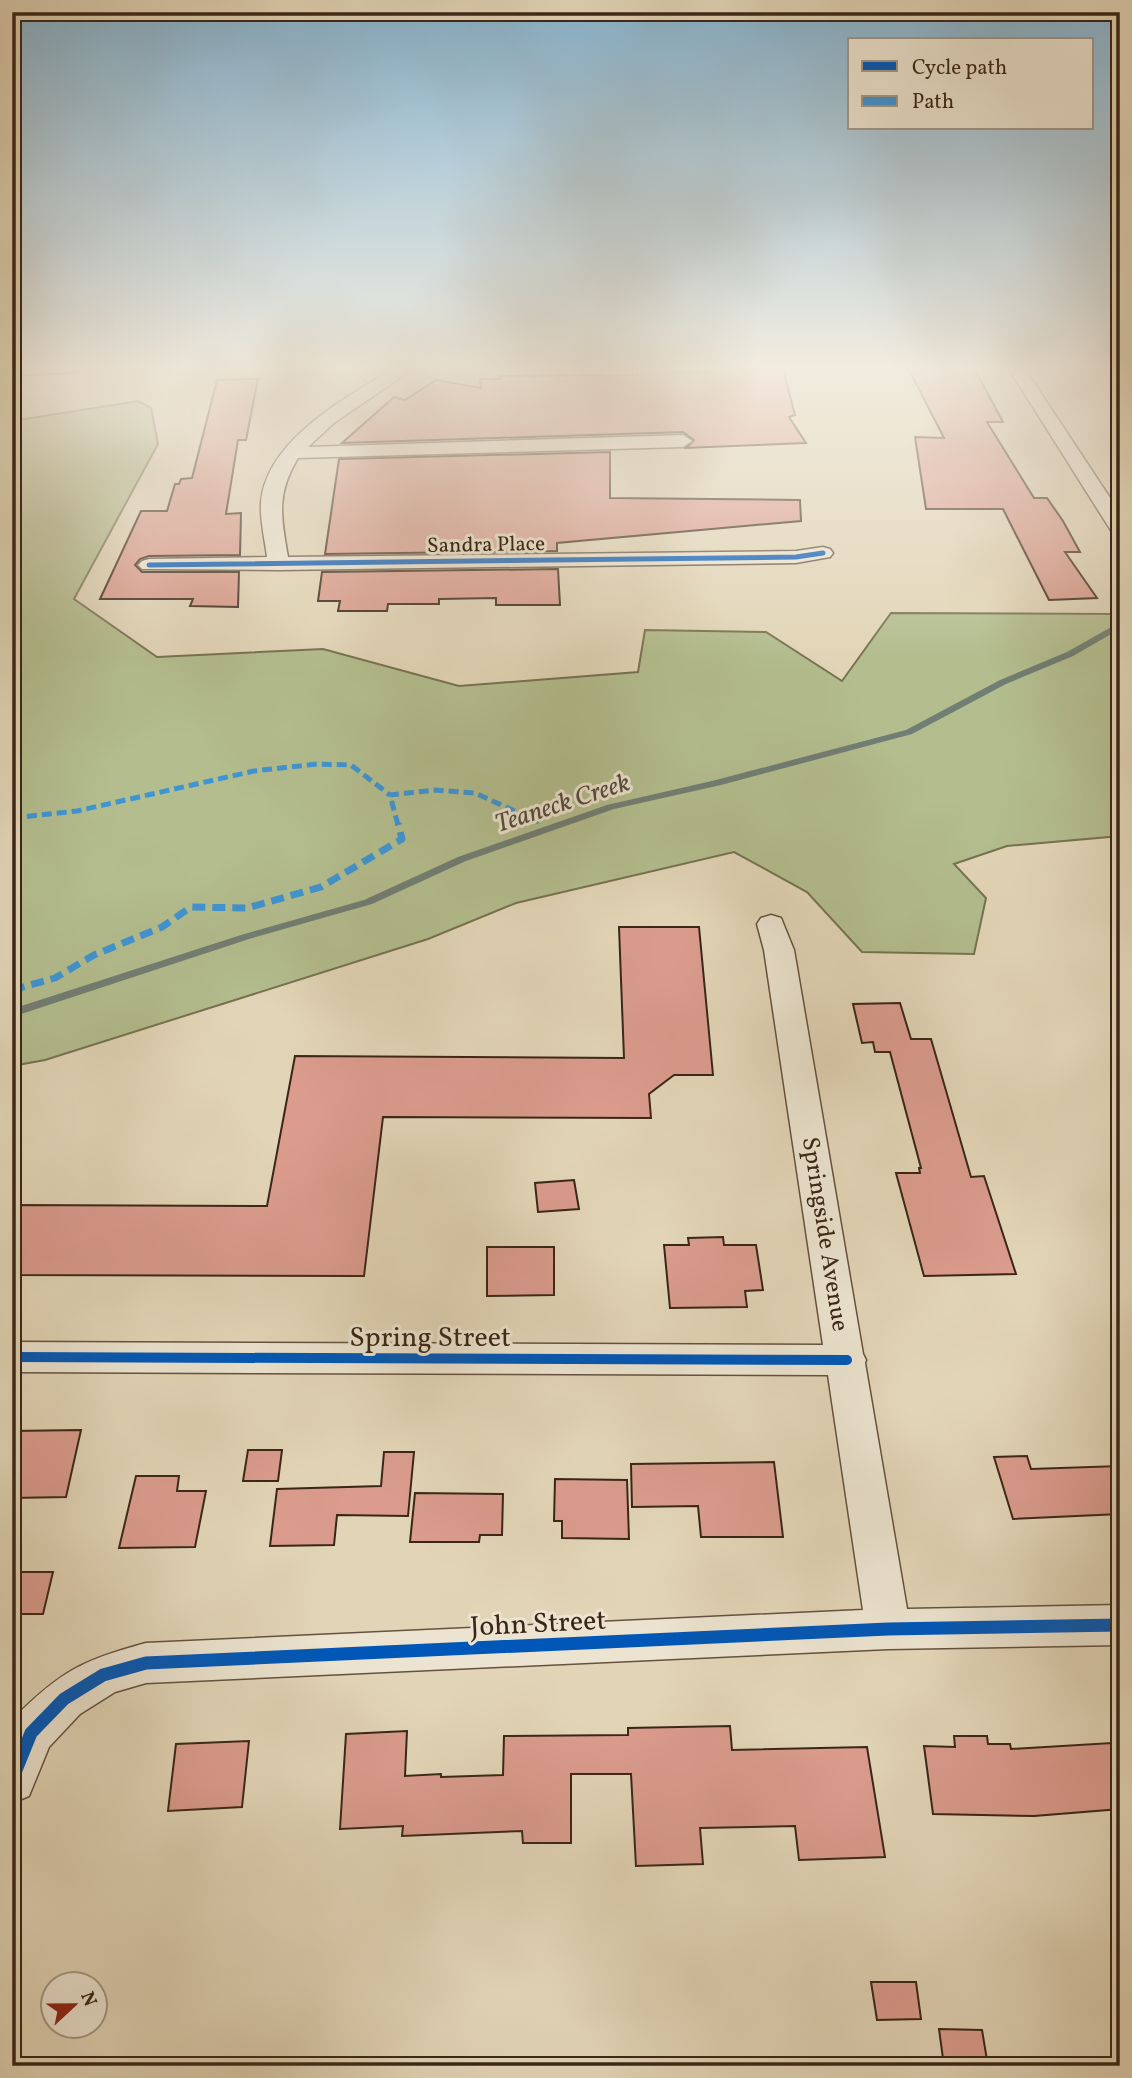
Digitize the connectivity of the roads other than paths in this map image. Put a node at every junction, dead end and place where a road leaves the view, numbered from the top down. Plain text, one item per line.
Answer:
1 (287, 463) edge
2 (1077, 463) edge
3 (1120, 529) edge
4 (822, 553) dead end
5 (279, 564) junction
6 (149, 565) dead end
7 (771, 924) dead end
8 (12, 1357) edge
9 (847, 1360) junction
10 (1120, 1625) edge
11 (888, 1629) junction
12 (12, 1780) edge

1 - 5 street
2 - 3 street
4 - 5 street, Sandra Place
5 - 6 street, Sandra Place
7 - 9 street, Springside Avenue
8 - 9 street, Spring Street
9 - 11 street, Springside Avenue
10 - 11 street, John Street
11 - 12 street, John Street

